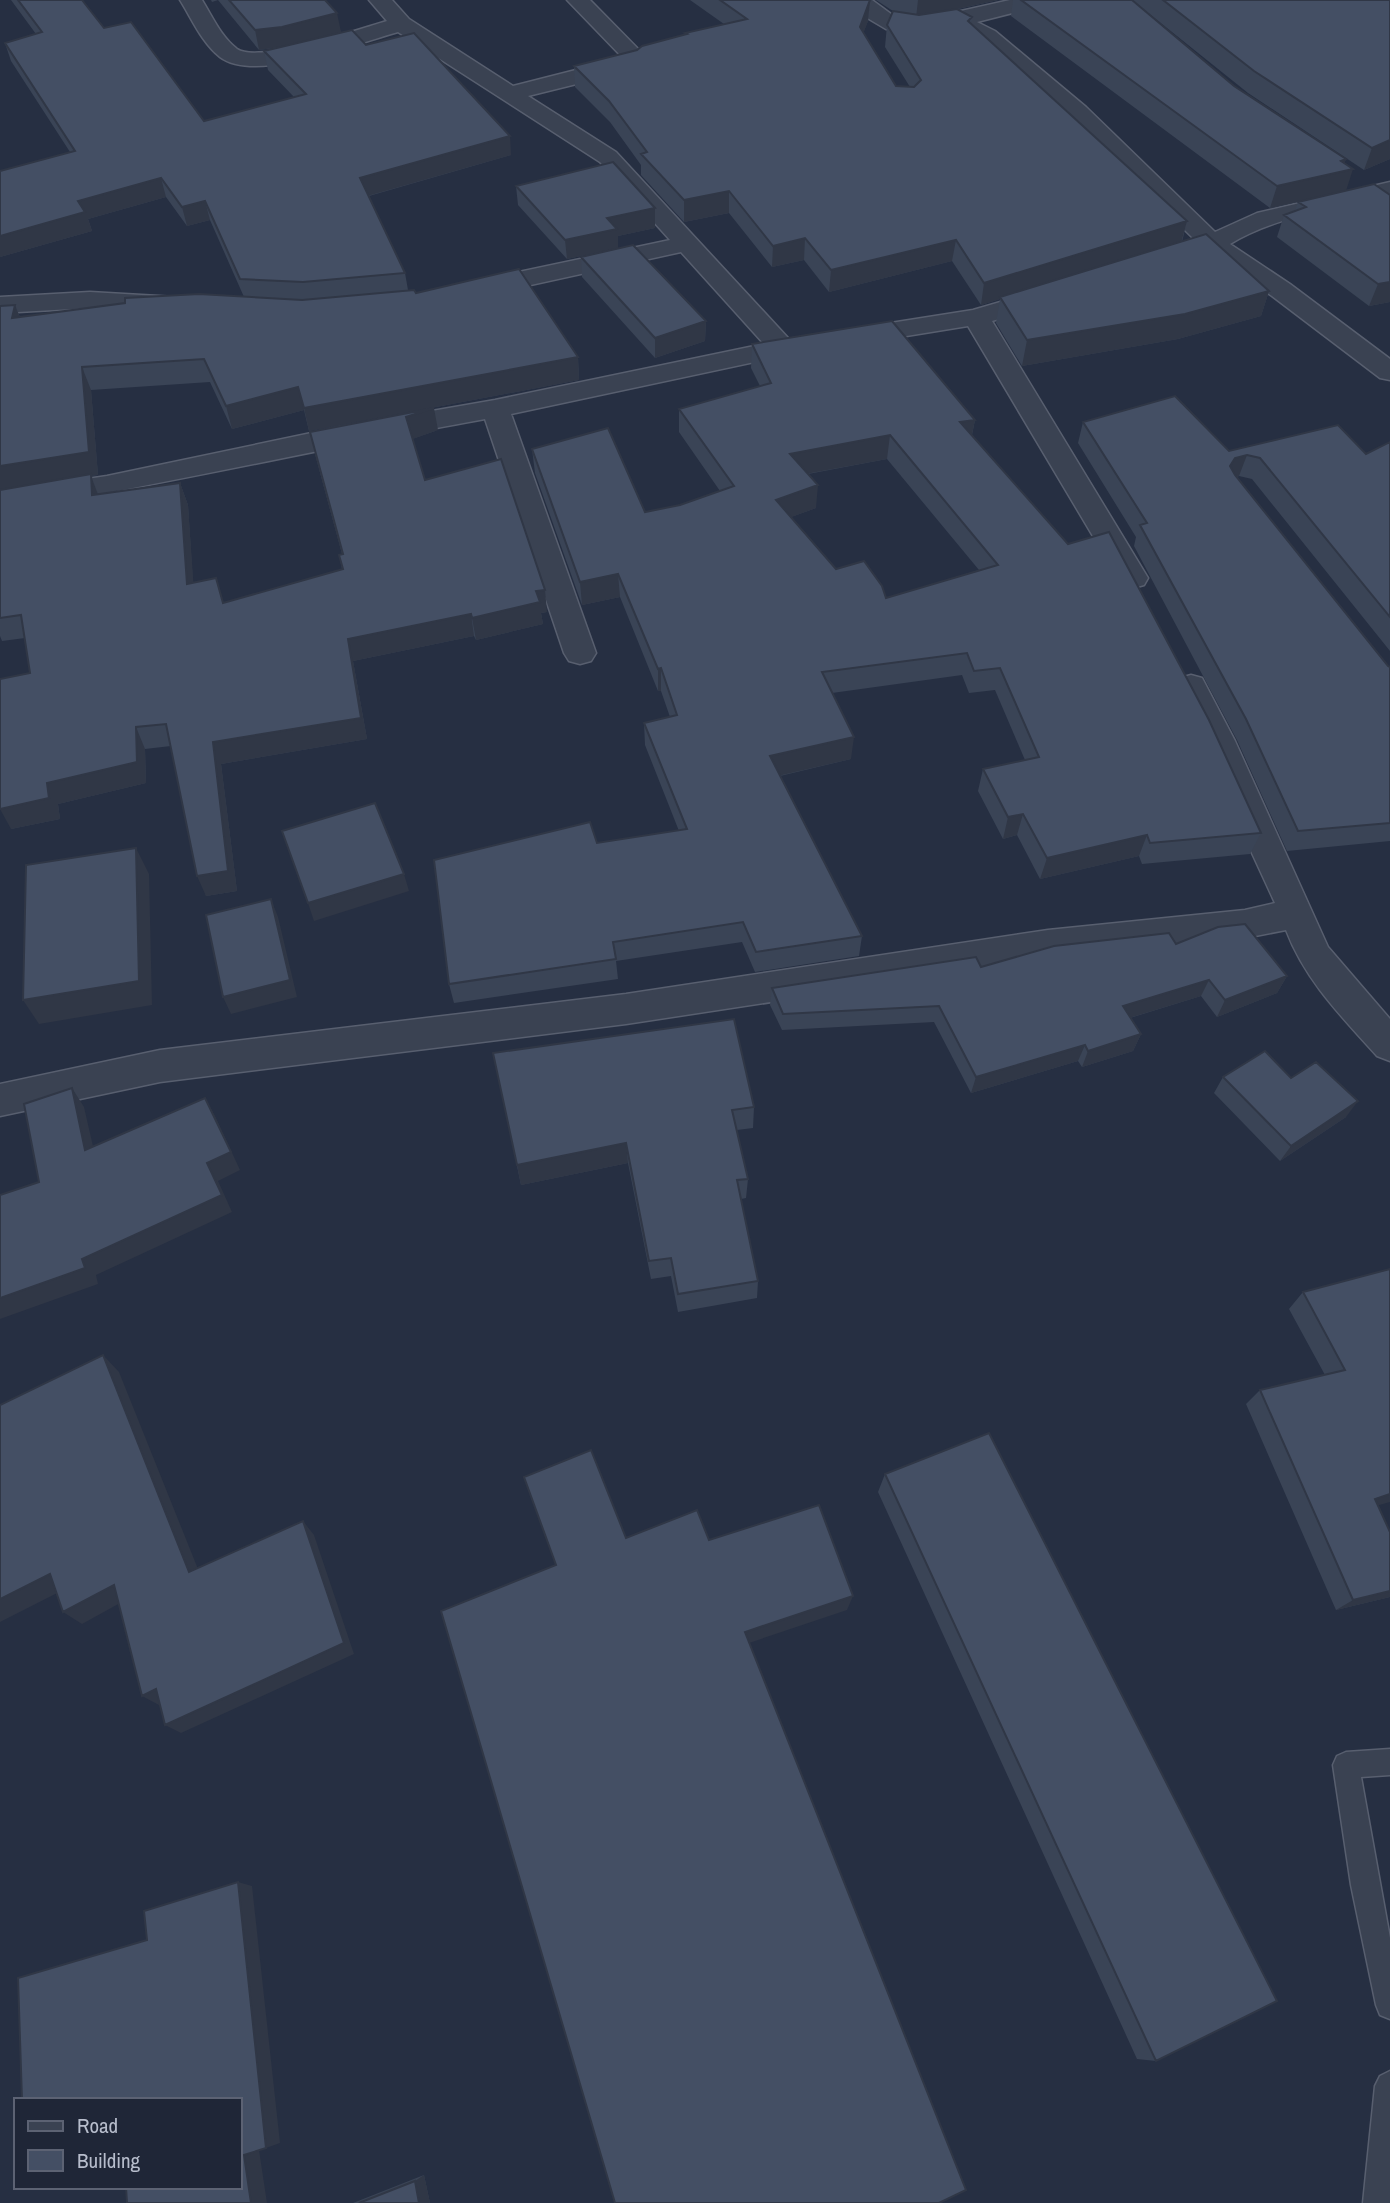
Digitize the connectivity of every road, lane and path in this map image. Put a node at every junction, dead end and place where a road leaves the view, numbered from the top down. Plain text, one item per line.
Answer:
1 (191, 0) edge
2 (380, 0) edge
3 (578, 0) edge
4 (859, 0) edge
5 (1036, 0) edge
6 (958, 20) junction
7 (401, 24) junction
8 (511, 93) junction
9 (1354, 177) dead end
10 (1384, 191) edge
11 (689, 243) junction
12 (1213, 244) junction
13 (1138, 268) edge
14 (1074, 288) edge
15 (448, 295) edge
16 (0, 305) edge
17 (197, 306) edge
18 (976, 317) junction
19 (783, 348) junction
20 (1390, 372) edge
21 (495, 409) junction
22 (0, 502) edge
23 (1149, 608) edge
24 (580, 653) dead end
25 (1174, 656) edge
26 (1297, 913) junction
27 (1390, 1045) edge
28 (0, 1100) edge
29 (1390, 1762) edge
30 (1390, 2005) edge
31 (1390, 2086) edge
32 (1378, 2203) edge

1 - 7 street
2 - 7 street
3 - 8 street
4 - 6 street
5 - 6 street
6 - 12 street
7 - 8 street
8 - 11 street
9 - 10 street
10 - 12 street
11 - 15 street
11 - 19 street
12 - 13 street
12 - 20 street
14 - 18 street
16 - 17 street
18 - 19 street
18 - 23 street
19 - 21 street
21 - 22 street
21 - 24 street
25 - 26 street
26 - 27 street
26 - 28 street
29 - 30 lane
31 - 32 lane

